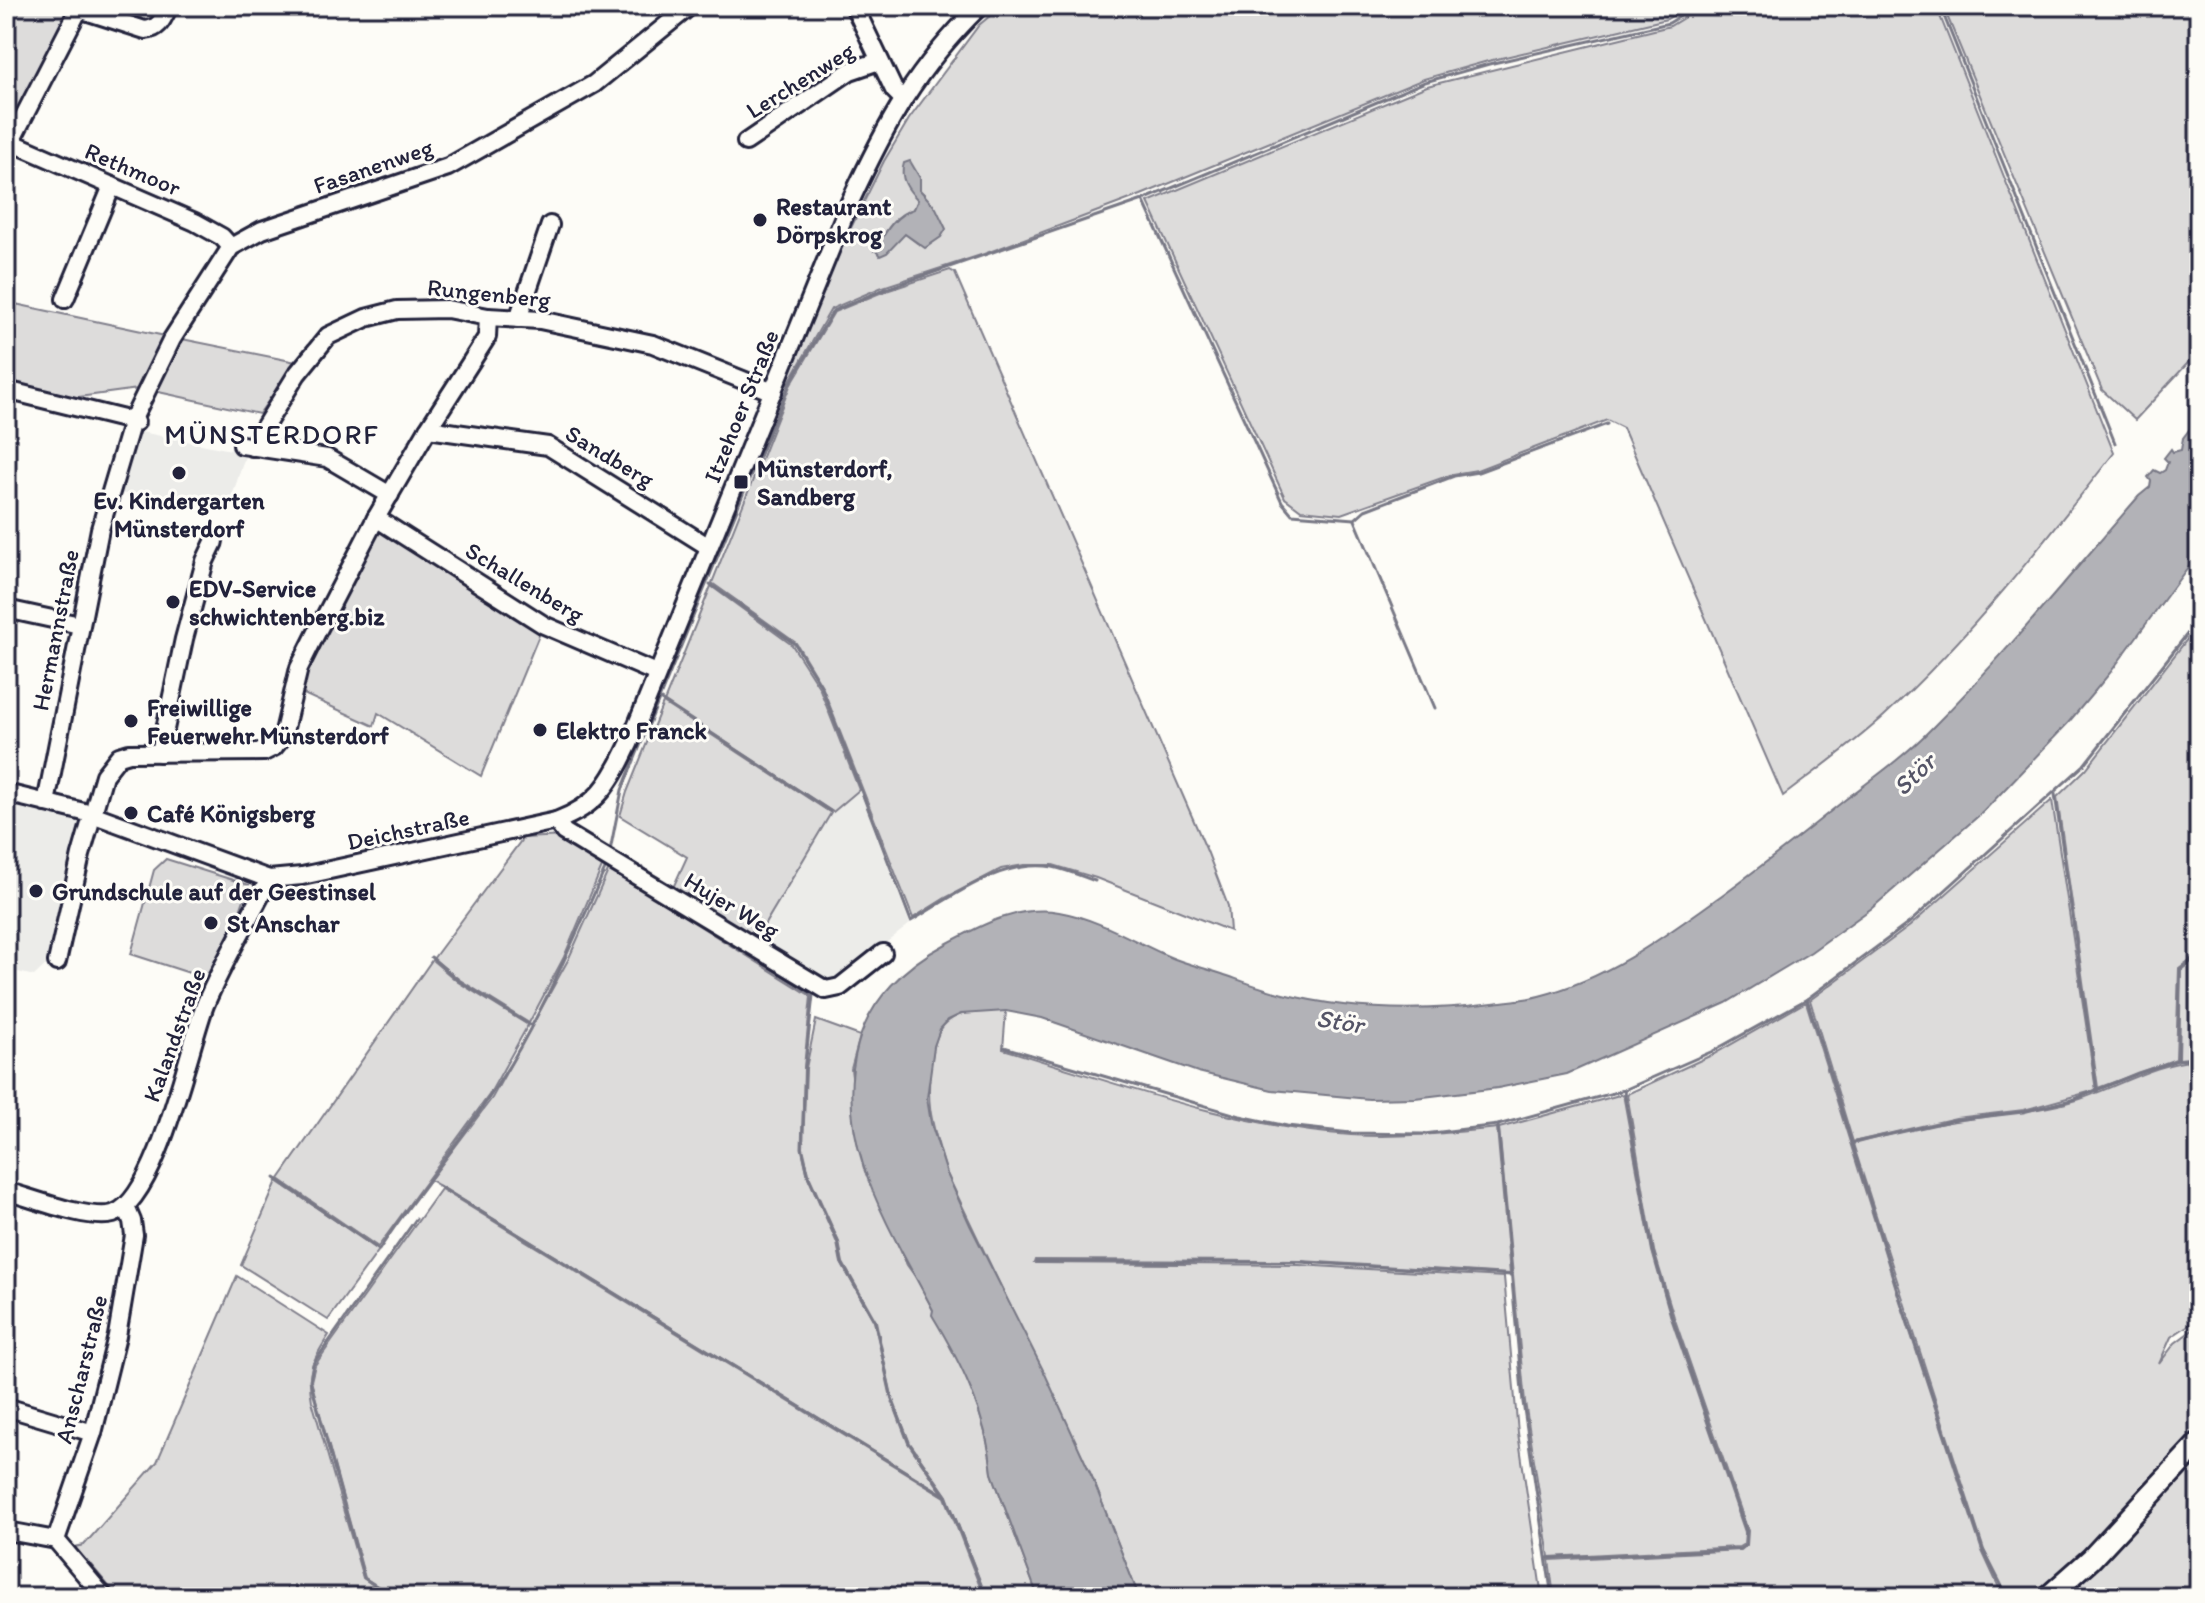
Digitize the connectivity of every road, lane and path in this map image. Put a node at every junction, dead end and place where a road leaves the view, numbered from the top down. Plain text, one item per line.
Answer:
1 (169, 6) edge
2 (690, 6) edge
3 (854, 6) edge
4 (980, 6) edge
5 (879, 61) junction
6 (902, 98) junction
7 (746, 142) dead end
8 (8, 146) edge
9 (112, 186) junction
10 (550, 225) dead end
11 (231, 247) junction
12 (65, 299) dead end
13 (488, 317) junction
14 (518, 319) junction
15 (6, 390) edge
16 (773, 392) junction
17 (134, 422) junction
18 (428, 429) junction
19 (390, 495) junction
20 (376, 518) junction
21 (214, 542) dead end
22 (709, 547) junction
23 (6, 609) edge
24 (80, 625) junction
25 (656, 673) junction
26 (160, 753) junction
27 (6, 793) edge
28 (46, 803) junction
29 (92, 814) junction
30 (556, 821) junction
31 (269, 879) junction
32 (883, 953) dead end
33 (57, 962) dead end
34 (6, 1191) edge
35 (126, 1207) junction
36 (6, 1407) edge
37 (93, 1433) junction
38 (2199, 1443) edge
39 (6, 1534) edge
40 (56, 1540) junction
41 (104, 1597) edge
42 (2048, 1597) edge

1 - 8 street
2 - 11 street, Fasanenweg
3 - 5 street
4 - 6 street, Itzehoer Straße
5 - 6 street
5 - 7 street, Lerchenweg
6 - 16 street, Itzehoer Straße
8 - 9 street, Rethmoor
9 - 11 street, Rethmoor
9 - 12 street
10 - 14 street
11 - 17 street, Fasanenweg
13 - 14 street, Rungenberg
13 - 18 street
13 - 19 street, Rungenberg
14 - 16 street, Rungenberg
15 - 17 street
16 - 22 street, Itzehoer Straße
17 - 24 street, Hermannstraße
18 - 19 street
18 - 22 street, Sandberg
19 - 20 street
20 - 25 street, Schallenberg
20 - 26 street
21 - 26 street
22 - 25 street, Itzehoer Straße
23 - 24 street
24 - 28 street, Hermannstraße
25 - 30 street, Itzehoer Straße
26 - 29 street
27 - 28 street
28 - 29 street
29 - 31 street
29 - 33 street
30 - 31 street, Deichstraße
30 - 32 street, Hujer Weg
31 - 35 street, Kalandstraße
34 - 35 street
35 - 37 street, Anscharstraße
36 - 37 street
37 - 40 street, Anscharstraße
38 - 42 main road
39 - 40 street
40 - 41 street

